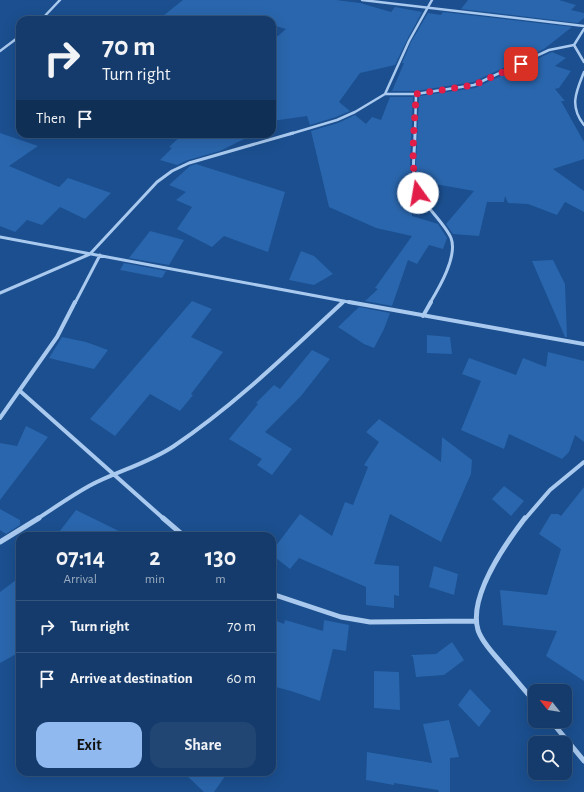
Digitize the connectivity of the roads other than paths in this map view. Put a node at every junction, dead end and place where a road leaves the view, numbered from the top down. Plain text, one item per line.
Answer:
1 (60, 0) edge
2 (362, 0) edge
3 (432, 0) edge
4 (428, 7) junction
5 (46, 16) edge
6 (584, 26) edge
7 (584, 29) edge
8 (16, 39) edge
9 (574, 45) junction
10 (0, 51) edge
11 (584, 62) edge
12 (584, 72) edge
13 (385, 94) junction
14 (416, 94) junction
15 (584, 125) edge
16 (275, 138) edge
17 (276, 138) edge
18 (0, 237) edge
19 (90, 254) junction
20 (100, 256) junction
21 (0, 293) edge
22 (344, 301) junction
23 (423, 316) junction
24 (584, 344) edge
25 (20, 391) junction
26 (0, 418) edge
27 (584, 462) edge
28 (114, 475) junction
29 (179, 532) edge
30 (0, 542) edge
31 (276, 595) edge
32 (476, 621) junction
33 (528, 694) edge
34 (557, 728) edge
35 (584, 761) edge

1 - 5 street
2 - 4 street
3 - 4 street
4 - 6 street
4 - 13 street
7 - 9 street
8 - 10 street
9 - 11 street
9 - 14 street
12 - 15 street
13 - 14 street
13 - 17 street
14 - 23 street
16 - 19 street
18 - 19 street
19 - 20 street
19 - 21 street
20 - 22 street
20 - 25 street
22 - 23 street
22 - 28 street
23 - 24 street
25 - 26 street
25 - 28 street
27 - 32 street
28 - 29 street
28 - 30 street
31 - 32 street
32 - 33 street
34 - 35 street

